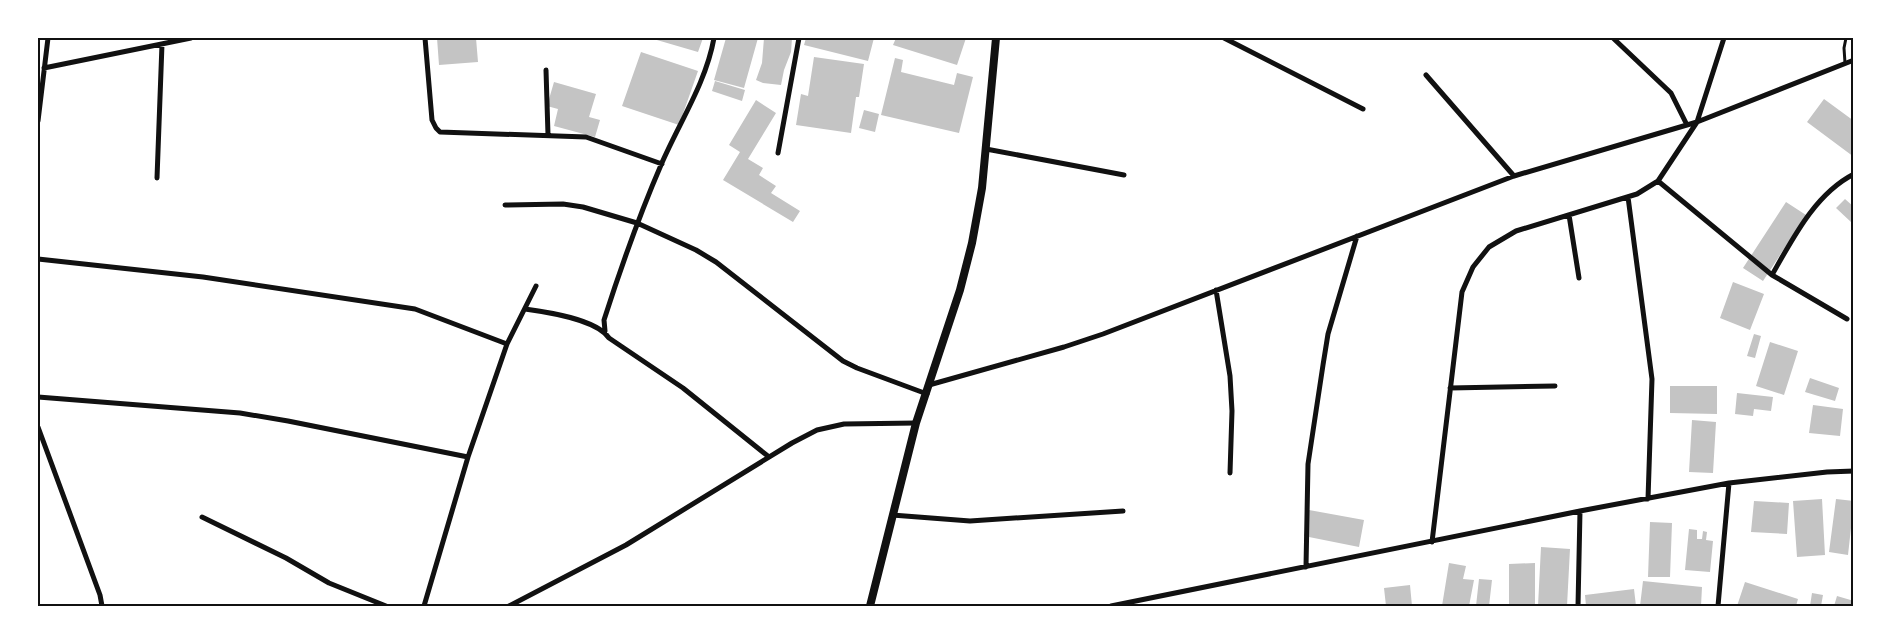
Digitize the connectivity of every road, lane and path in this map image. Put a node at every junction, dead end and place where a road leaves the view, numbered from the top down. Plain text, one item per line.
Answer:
1 (48, 38) edge
2 (191, 38) edge
3 (425, 38) edge
4 (714, 38) edge
5 (799, 38) edge
6 (996, 38) edge
7 (1224, 38) edge
8 (1613, 38) edge
9 (1724, 38) edge
10 (1846, 38) edge
11 (162, 44) junction
12 (1854, 60) edge
13 (1845, 63) junction
14 (44, 68) junction
15 (546, 70) dead end
16 (1426, 75) dead end
17 (1363, 109) dead end
18 (38, 121) edge
19 (1697, 122) junction
20 (1687, 124) junction
21 (548, 135) junction
22 (986, 149) junction
23 (778, 153) dead end
24 (662, 164) junction
25 (1854, 174) edge
26 (1124, 175) dead end
27 (1514, 176) junction
28 (157, 178) dead end
29 (1658, 181) junction
30 (1628, 197) junction
31 (505, 205) dead end
32 (1569, 215) junction
33 (637, 223) junction
34 (1357, 236) junction
35 (38, 259) edge
36 (1772, 275) junction
37 (1579, 278) dead end
38 (536, 286) dead end
39 (1216, 290) junction
40 (525, 309) junction
41 (1847, 319) dead end
42 (605, 331) junction
43 (507, 344) junction
44 (929, 385) junction
45 (1555, 386) dead end
46 (1450, 388) junction
47 (927, 394) junction
48 (38, 397) edge
49 (916, 423) junction
50 (38, 427) edge
51 (769, 457) junction
52 (468, 458) junction
53 (1854, 472) edge
54 (1230, 473) dead end
55 (1729, 484) junction
56 (1648, 498) junction
57 (1123, 511) dead end
58 (1580, 511) junction
59 (892, 515) junction
60 (202, 517) dead end
61 (1432, 542) junction
62 (1306, 567) junction
63 (102, 606) edge
64 (386, 606) edge
65 (424, 606) edge
66 (509, 606) edge
67 (870, 606) edge
68 (1111, 606) edge
69 (1578, 606) edge
70 (1718, 606) edge

1 - 14 street
2 - 11 street
3 - 21 street
4 - 24 street
5 - 23 street
6 - 22 street
7 - 17 street
8 - 20 street
9 - 19 street
10 - 13 lane
11 - 14 street
11 - 28 street
12 - 13 street
13 - 19 street
14 - 18 street
15 - 21 street
16 - 27 street
19 - 20 street
19 - 29 street
20 - 27 street
21 - 24 street
22 - 26 street
22 - 44 street
24 - 33 street
25 - 36 street
27 - 34 street
29 - 30 street
29 - 36 street
30 - 32 street
30 - 56 street
31 - 33 street
32 - 37 street
32 - 46 street
33 - 42 street
33 - 47 street
34 - 39 street
34 - 62 street
35 - 43 street
36 - 41 street
38 - 40 street
39 - 44 street
39 - 54 street
40 - 42 street
40 - 43 street
42 - 51 street
43 - 52 street
44 - 47 street
45 - 46 street
46 - 61 street
47 - 49 street
48 - 52 street
49 - 51 street
49 - 59 street
50 - 63 street
51 - 66 street
52 - 65 street
53 - 55 street
55 - 56 street
55 - 70 street
56 - 58 street
57 - 59 street
58 - 61 street
58 - 69 street
59 - 67 street
60 - 64 street
61 - 62 street
62 - 68 street

